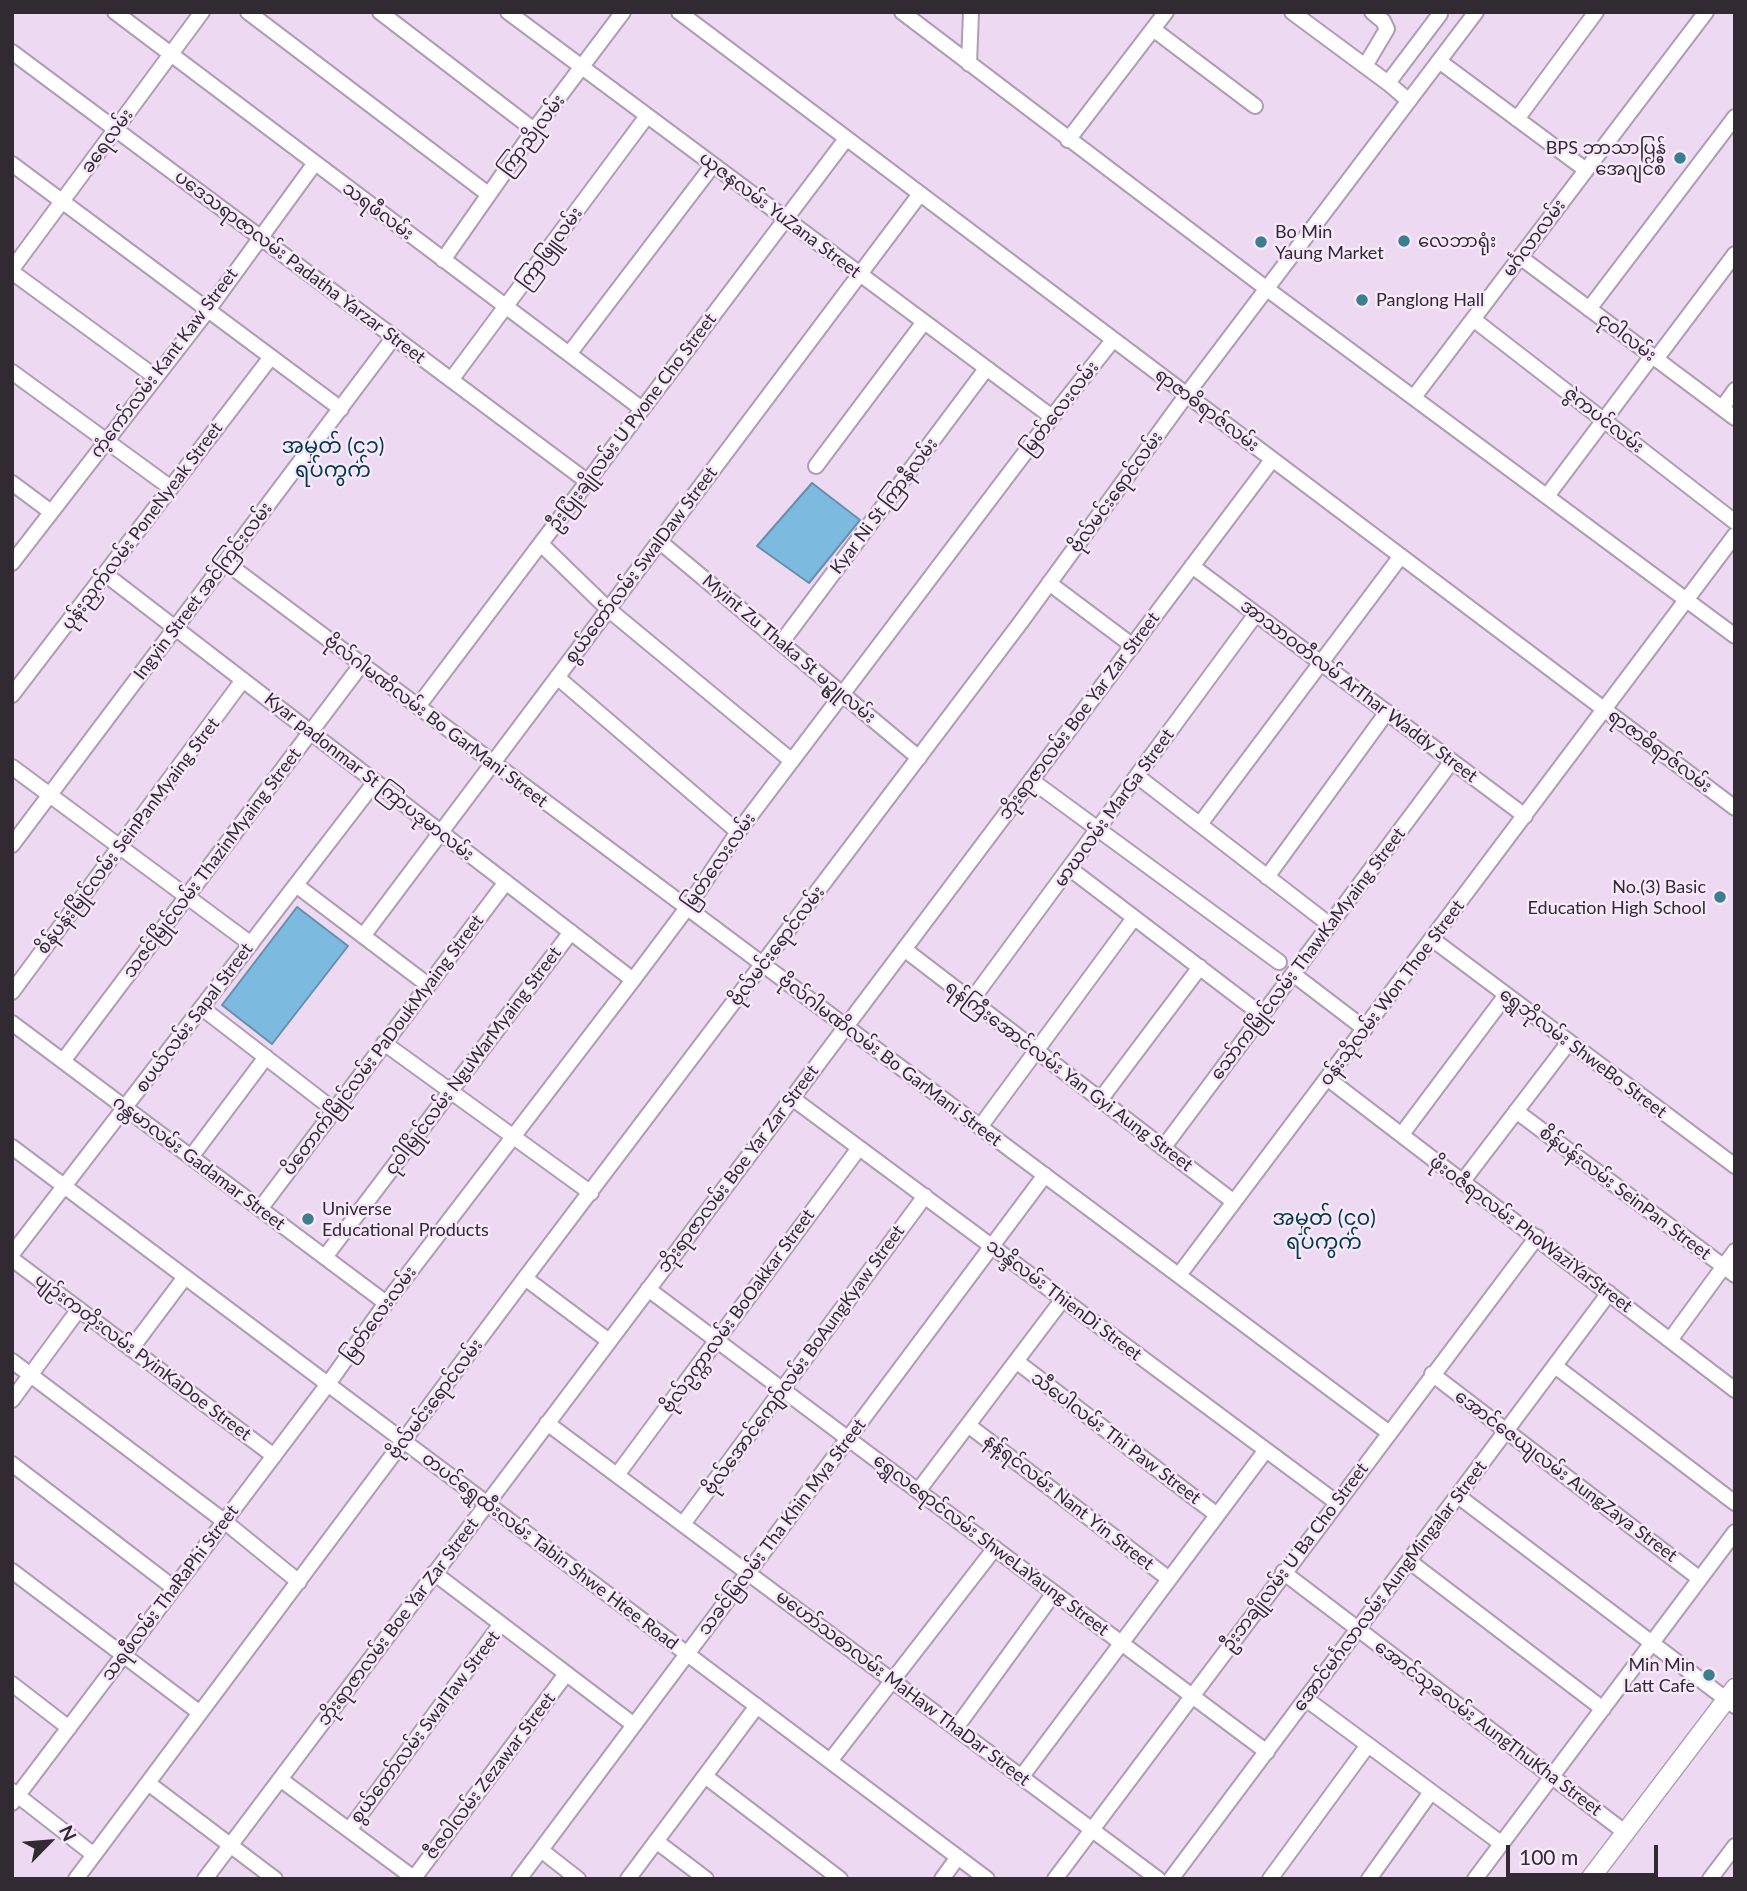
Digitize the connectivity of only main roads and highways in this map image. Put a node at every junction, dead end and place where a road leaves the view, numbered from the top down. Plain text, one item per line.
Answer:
1 (1732, 1698) edge
2 (1590, 1879) edge

1 - 2 main road

